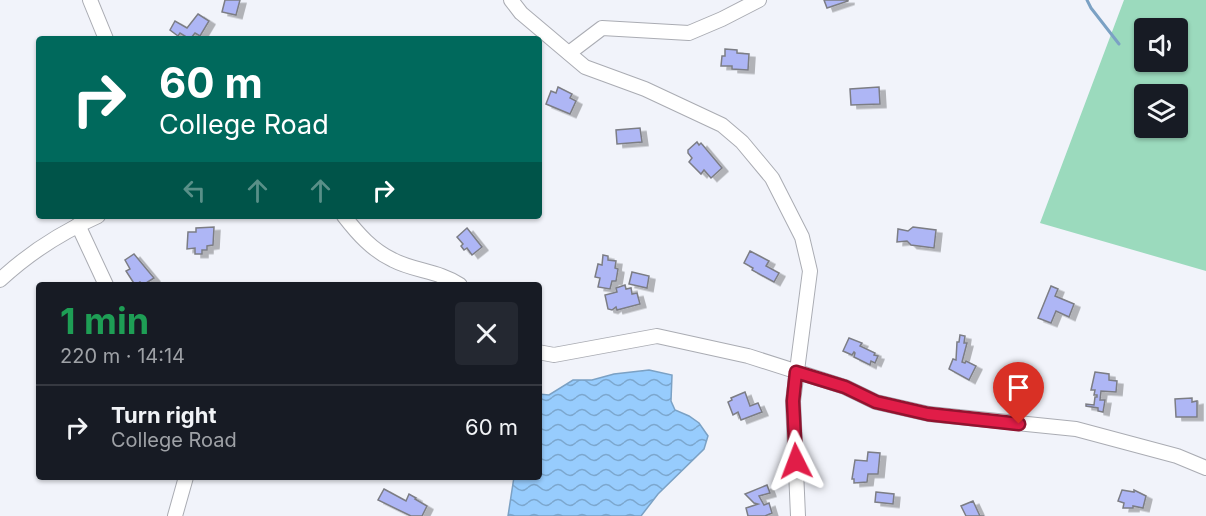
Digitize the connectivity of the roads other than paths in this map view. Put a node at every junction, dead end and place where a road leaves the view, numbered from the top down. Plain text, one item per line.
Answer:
1 (90, 0) edge
2 (511, 0) edge
3 (759, 0) edge
4 (105, 36) edge
5 (569, 53) junction
6 (91, 219) edge
7 (346, 219) edge
8 (78, 225) junction
9 (0, 280) edge
10 (105, 282) edge
11 (456, 282) edge
12 (542, 353) edge
13 (796, 372) junction
14 (1206, 468) edge
15 (185, 480) edge
16 (175, 516) edge
17 (798, 516) edge

1 - 4 street
2 - 5 street
3 - 5 street
5 - 13 street
6 - 8 street
7 - 11 street
8 - 9 street
8 - 10 street
12 - 13 street
13 - 14 street
13 - 17 street
15 - 16 street

